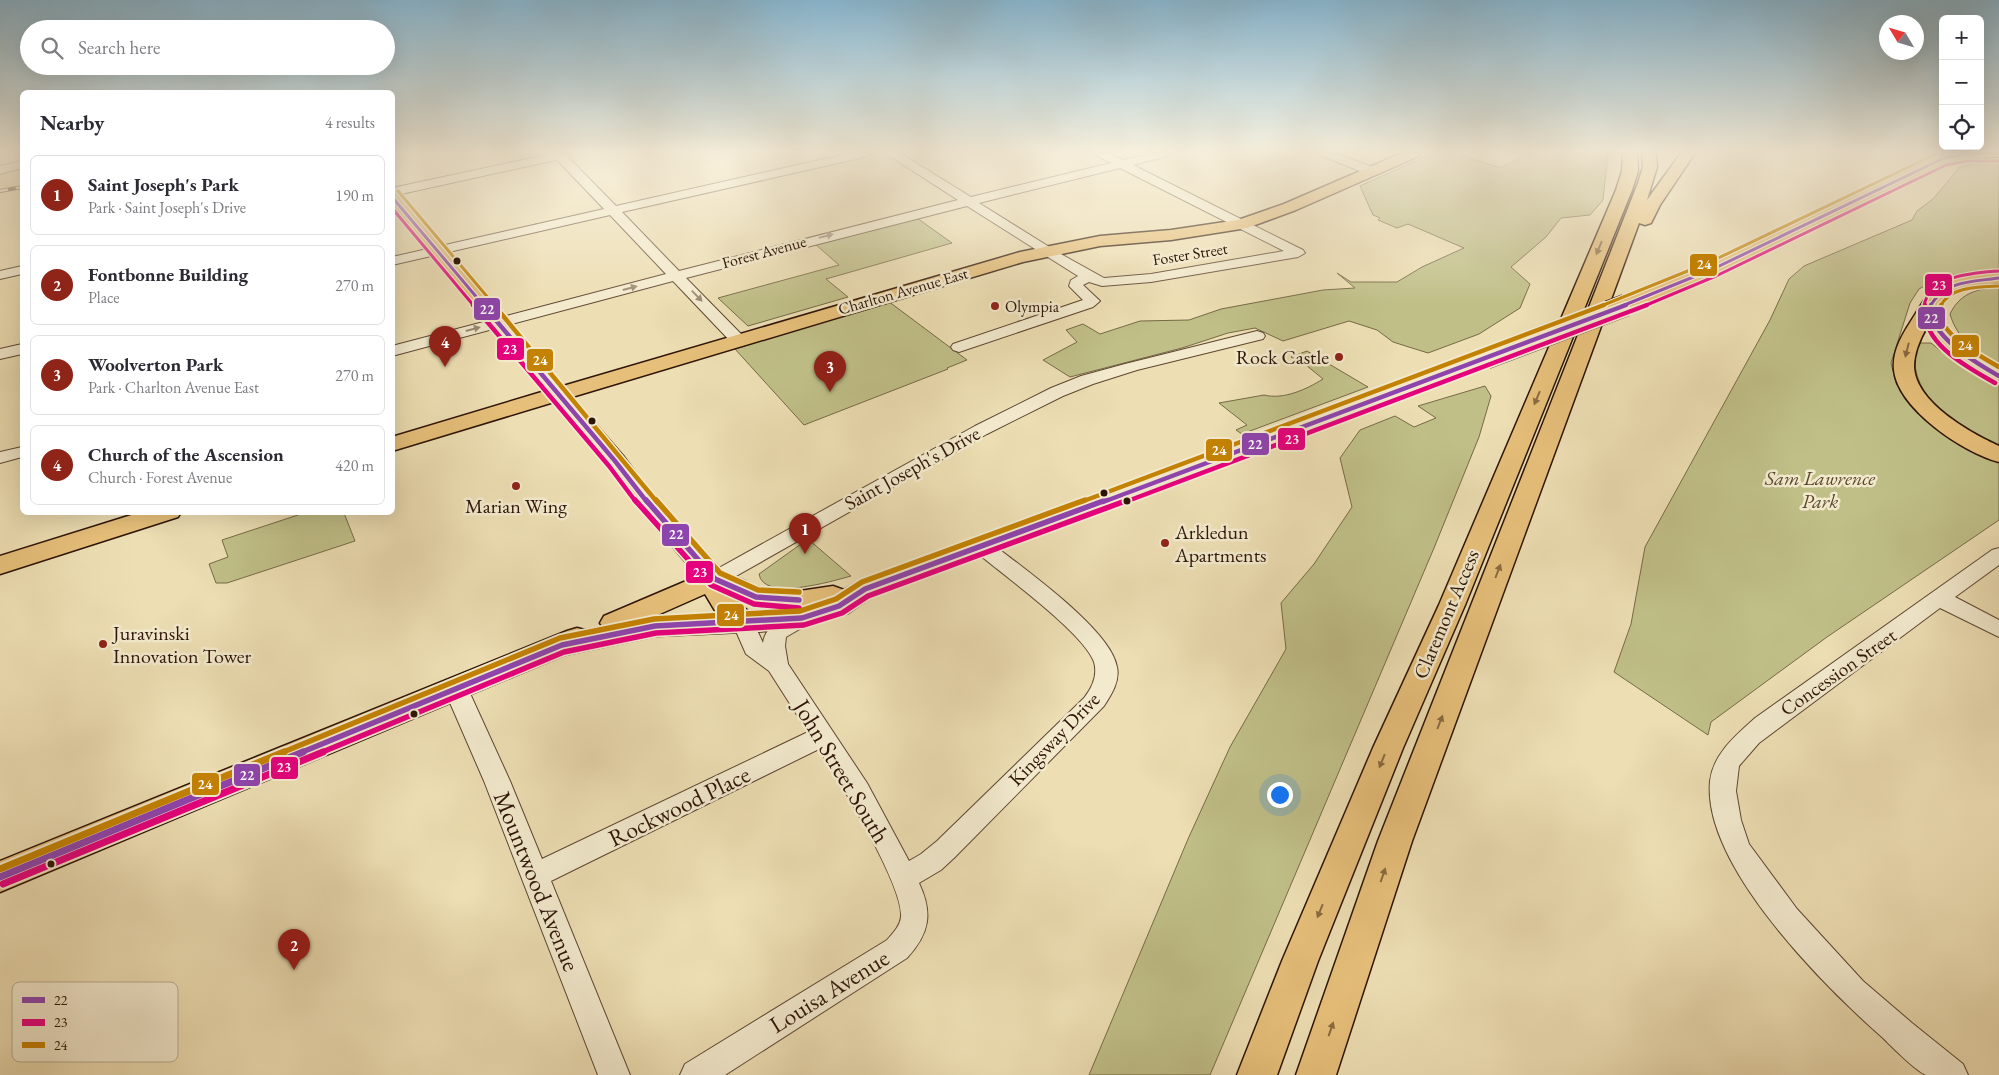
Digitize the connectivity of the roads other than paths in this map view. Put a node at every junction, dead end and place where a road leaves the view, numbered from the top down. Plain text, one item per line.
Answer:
1 (398, 203) edge
2 (605, 203) edge
3 (642, 203) edge
4 (956, 203) edge
5 (973, 203) edge
6 (1200, 203) edge
7 (1299, 203) edge
8 (1619, 203) edge
9 (1638, 203) edge
10 (1653, 203) edge
11 (1850, 203) edge
12 (612, 210) junction
13 (1241, 224) junction
14 (438, 250) junction
15 (1047, 251) junction
16 (395, 260) edge
17 (20, 270) edge
18 (1611, 272) junction
19 (0, 274) edge
20 (677, 276) junction
21 (1088, 276) junction
22 (1999, 278) edge
23 (1930, 307) junction
24 (498, 323) junction
25 (1257, 336) dead end
26 (738, 340) junction
27 (959, 346) dead end
28 (20, 349) edge
29 (395, 350) edge
30 (0, 354) edge
31 (1999, 376) edge
32 (559, 394) junction
33 (395, 443) edge
34 (20, 453) edge
35 (1999, 456) edge
36 (0, 458) edge
37 (159, 515) edge
38 (983, 547) junction
39 (1999, 555) edge
40 (0, 565) edge
41 (715, 579) junction
42 (865, 589) junction
43 (1940, 599) junction
44 (802, 618) junction
45 (743, 622) junction
46 (1999, 629) edge
47 (562, 645) junction
48 (777, 665) junction
49 (456, 689) junction
50 (823, 736) junction
51 (536, 875) junction
52 (0, 877) edge
53 (903, 878) junction
54 (614, 1075) edge
55 (696, 1075) edge
56 (1257, 1075) edge
57 (1316, 1075) edge
58 (1952, 1075) edge

1 - 14 main road, John Street South
2 - 12 street
3 - 12 street
20 -> 4 street, Forest Avenue
5 - 15 street, Foster Street
6 - 13 street
7 - 13 main road, Charlton Avenue East
8 -> 56 main road, Claremont Access
9 - 18 main road, Claremont Access
10 - 18 main road
11 - 38 main road, bridge
12 - 14 street
12 - 20 street
13 - 15 main road, Charlton Avenue East
13 - 21 street, Foster Street
14 - 16 street
14 - 24 main road, John Street South
15 - 21 street, Foster Street
15 - 26 main road, Charlton Avenue East
17 - 19 street
57 -> 18 main road, Claremont Access
24 -> 20 street, Forest Avenue
20 -> 26 street
21 - 27 street
22 - 23 main road
23 - 31 main road
23 -> 35 main road
29 -> 24 street, Forest Avenue
24 - 32 main road, John Street South
25 - 41 street, Saint Joseph's Drive
26 - 32 main road, Charlton Avenue East
28 - 30 street
32 - 33 main road, Charlton Avenue East
32 - 41 main road, John Street South
34 - 36 street
37 - 40 main road
38 - 42 main road
38 - 53 street, Kingsway Drive
39 - 43 street, Concession Street
41 - 42 main road, John Street South
41 - 45 main road, John Street South
41 - 47 main road, Saint Joseph's Drive
42 - 44 main road
43 - 46 street
43 - 58 street, Concession Street
44 - 45 main road
44 - 48 street, John Street South
45 - 47 main road
45 - 48 street, John Street South
47 - 49 main road, Saint Joseph's Drive
48 - 50 street, John Street South
49 - 51 street, Mountwood Avenue
49 - 52 main road, Saint Joseph's Drive
50 - 51 street, Rockwood Place
50 - 53 street, John Street South
51 - 54 street, Mountwood Avenue
53 - 55 street, Louisa Avenue

